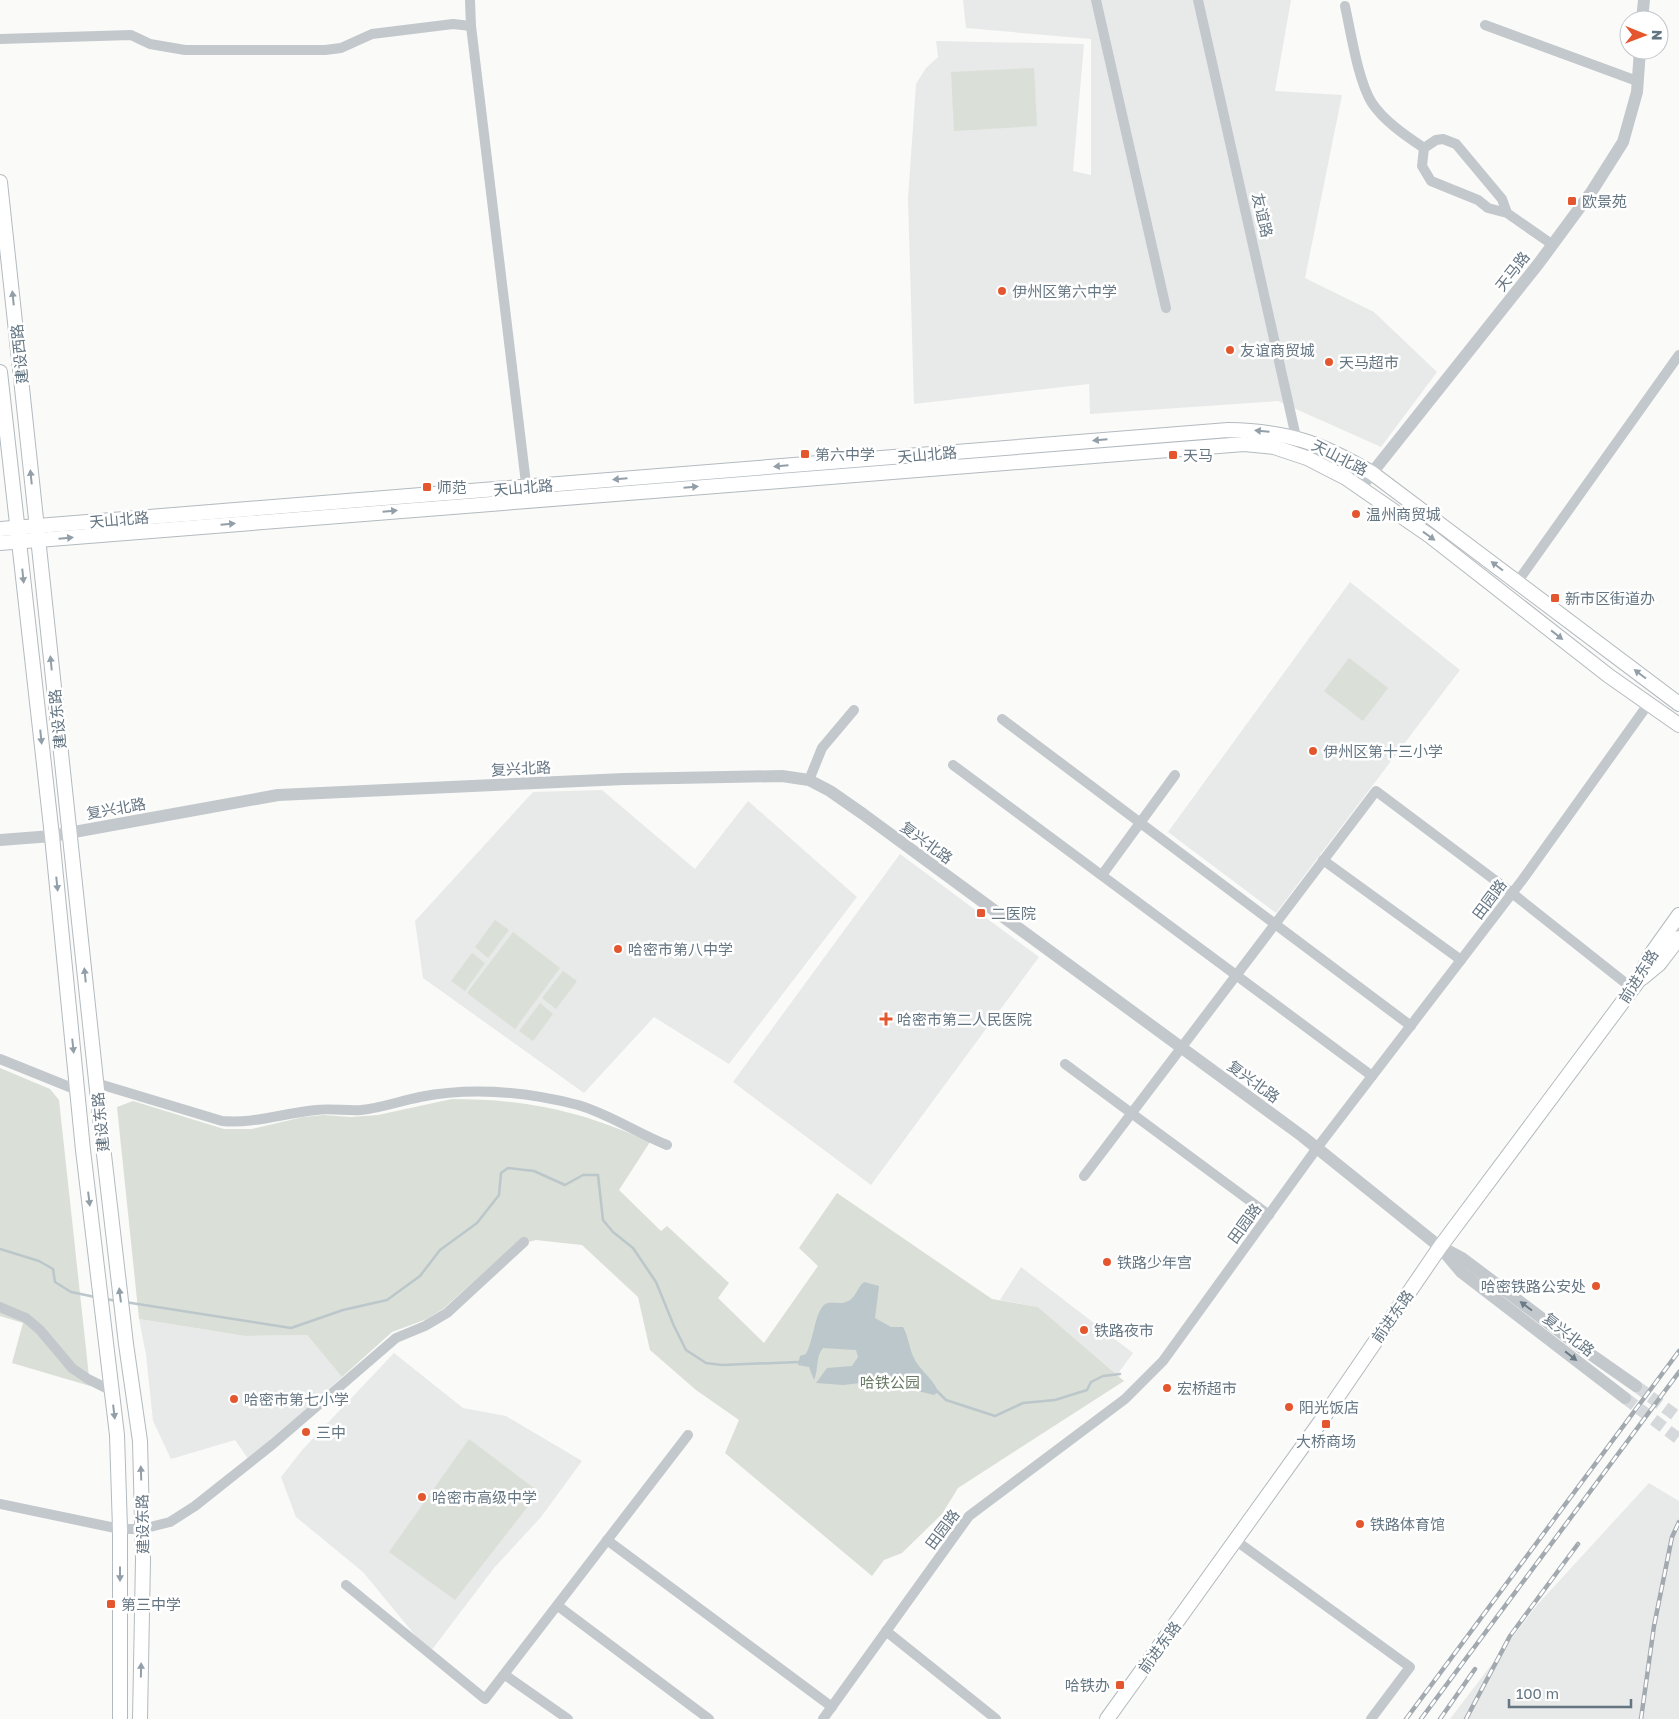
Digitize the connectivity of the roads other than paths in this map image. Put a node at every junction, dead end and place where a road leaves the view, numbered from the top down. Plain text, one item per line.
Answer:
1 (470, 0) edge
2 (1096, 0) edge
3 (1198, 0) edge
4 (1345, 6) dead end
5 (1485, 25) dead end
6 (471, 26) junction
7 (0, 39) edge
8 (1639, 60) edge
9 (1638, 81) junction
10 (1424, 148) junction
11 (0, 182) edge
12 (1507, 213) junction
13 (1553, 245) junction
14 (1166, 308) dead end
15 (1679, 355) edge
16 (0, 372) edge
17 (1296, 437) junction
18 (1372, 473) junction
19 (1360, 488) junction
20 (527, 493) junction
21 (35, 526) junction
22 (0, 529) edge
23 (19, 535) junction
24 (37, 540) junction
25 (0, 543) edge
26 (1518, 581) junction
27 (1649, 703) junction
28 (1679, 704) edge
29 (854, 710) dead end
30 (1002, 719) dead end
31 (1679, 725) edge
32 (953, 765) dead end
33 (1175, 775) dead end
34 (809, 780) junction
35 (1141, 823) junction
36 (70, 833) junction
37 (52, 836) junction
38 (0, 840) edge
39 (1323, 860) junction
40 (1102, 875) junction
41 (1512, 893) junction
42 (1679, 915) edge
43 (1276, 923) junction
44 (1679, 938) edge
45 (1461, 960) junction
46 (1237, 975) junction
47 (1636, 984) junction
48 (1411, 1026) junction
49 (1182, 1048) junction
50 (0, 1059) edge
51 (1066, 1064) dead end
52 (1372, 1076) junction
53 (96, 1083) junction
54 (77, 1090) junction
55 (1133, 1112) junction
56 (667, 1145) dead end
57 (1317, 1148) junction
58 (1084, 1176) dead end
59 (1269, 1215) junction
60 (524, 1242) dead end
61 (1440, 1247) junction
62 (0, 1307) edge
63 (1636, 1386) tunnel mouth
64 (112, 1391) junction
65 (1625, 1398) tunnel mouth
66 (688, 1435) dead end
67 (0, 1504) edge
68 (120, 1529) junction
69 (142, 1529) junction
70 (607, 1540) dead end
71 (1235, 1540) junction
72 (346, 1585) dead end
73 (558, 1606) junction
74 (886, 1631) junction
75 (505, 1674) junction
76 (832, 1708) junction
77 (120, 1719) edge
78 (140, 1719) edge
79 (568, 1719) edge
80 (709, 1719) edge
81 (823, 1719) edge
82 (996, 1719) edge
83 (1107, 1719) edge
84 (1371, 1719) edge

1 - 6 street
2 - 14 street
3 - 17 street, 友谊路
4 - 10 street
5 - 9 street
6 - 7 street
6 - 20 street
8 - 9 street, 天马路
9 - 13 street, 天马路
10 - 12 street
10 - 12 street
21 -> 11 main road, 建设西路
12 - 13 street
13 - 18 street, 天马路
15 - 26 street
16 - 23 main road, 建设西路
17 - 18 main road, 天山北路
17 -> 20 main road, 天山北路
18 - 19 street, 天马路
26 -> 18 main road, 天山北路
20 -> 19 main road
19 -> 27 main road
20 - 21 main road, 天山北路
24 -> 20 main road
21 - 23 main road, 天山北路
21 - 24 main road, 建设东路
22 - 23 main road, 天山北路
23 - 24 main road
23 - 25 main road
23 -> 37 main road, 建设东路
36 -> 24 main road, 建设东路
28 -> 26 main road, 天山北路
27 - 31 main road
27 - 41 street, 田园路
29 - 34 street
30 - 35 street
32 - 40 street
33 - 35 street
34 - 36 street, 复兴北路
34 - 49 street, 复兴北路
35 - 40 street
35 - 43 street
36 - 37 street, 复兴北路
53 -> 36 main road, 建设东路
37 - 38 street, 复兴北路
37 -> 54 main road, 建设东路
39 - 41 street
39 - 43 street
39 - 45 street
40 - 46 street
41 - 45 street, 田园路
41 - 47 street
42 - 47 main road, 前进东路
43 - 46 street
43 - 48 street
44 - 47 main road
45 - 48 street, 田园路
46 - 49 street
46 - 52 street
47 - 61 main road, 前进东路
48 - 52 street, 田园路
49 - 55 street
49 - 57 street, 复兴北路
50 - 54 street
51 - 55 street
52 - 57 street, 田园路
53 - 56 street
69 -> 53 main road, 建设东路
54 -> 64 main road, 建设东路
55 - 58 street
55 - 59 street
57 - 59 street, 田园路
57 - 61 street, 复兴北路
59 - 74 street, 田园路
60 - 69 street
63 -> 61 street
61 -> 65 street, 复兴北路
61 - 71 main road, 前进东路
62 - 64 street
64 -> 68 main road, 建设东路
66 - 73 street
67 - 68 street
68 - 69 street
68 -> 77 main road, 建设东路
78 -> 69 main road, 建设东路
70 - 76 street
71 - 83 main road, 前进东路
71 - 84 street
72 - 75 street
73 - 75 street
73 - 80 street
74 - 76 street, 田园路
74 - 82 street
75 - 79 street
76 - 81 street, 田园路

